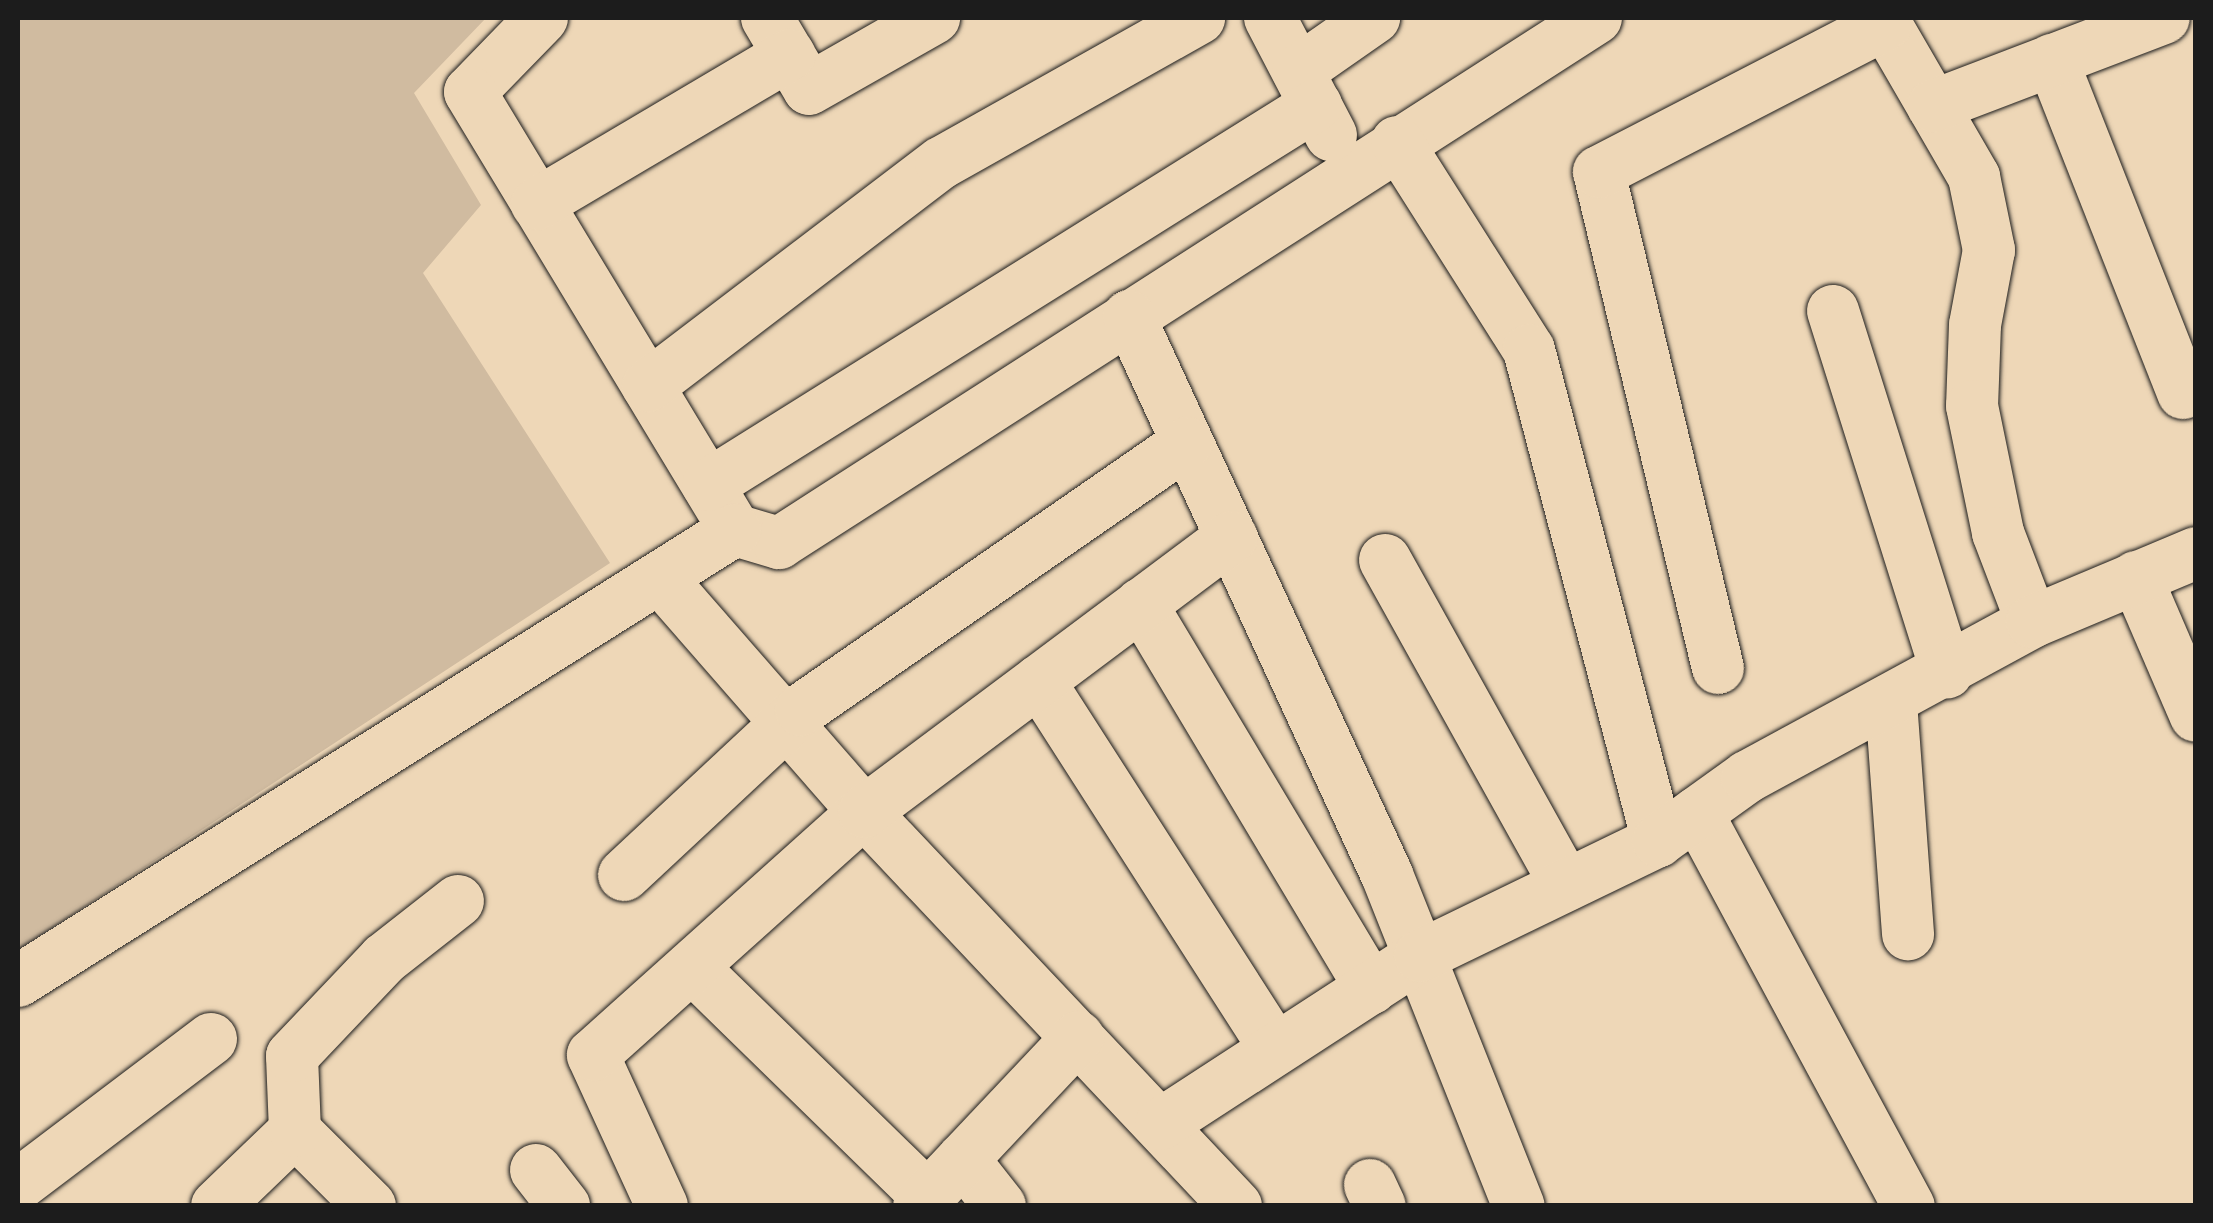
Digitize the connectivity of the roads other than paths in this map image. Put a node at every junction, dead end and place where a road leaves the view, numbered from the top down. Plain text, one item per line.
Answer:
1 (542, 18) edge
2 (934, 18) edge
3 (1200, 18) edge
4 (1270, 18) edge
5 (1374, 18) edge
6 (1596, 18) edge
7 (2164, 18) edge
8 (1884, 20) edge
9 (778, 36) edge
10 (2052, 60) junction
11 (1307, 88) junction
12 (1934, 106) junction
13 (1397, 142) junction
14 (1350, 172) junction
15 (538, 204) junction
16 (1833, 311) dead end
17 (1128, 316) junction
18 (648, 386) junction
19 (2183, 393) dead end
20 (1187, 442) junction
21 (708, 485) junction
22 (736, 530) junction
23 (1230, 537) junction
24 (2196, 553) edge
25 (1386, 560) dead end
26 (660, 578) junction
27 (2136, 578) junction
28 (1141, 604) junction
29 (2032, 622) junction
30 (1718, 668) dead end
31 (1947, 672) junction
32 (1039, 681) junction
33 (1891, 702) junction
34 (2196, 716) edge
35 (790, 726) junction
36 (864, 812) junction
37 (1678, 827) junction
38 (624, 875) dead end
39 (1566, 885) junction
40 (458, 900) dead end
41 (1908, 934) dead end
42 (1420, 956) junction
43 (692, 967) junction
44 (18, 981) edge
45 (1371, 988) junction
46 (1078, 1037) junction
47 (211, 1039) dead end
48 (1276, 1049) junction
49 (1161, 1124) junction
50 (295, 1131) junction
51 (963, 1159) junction
52 (18, 1186) edge
53 (924, 1201) edge
54 (217, 1206) edge
55 (370, 1206) edge
56 (662, 1206) edge
57 (1000, 1206) edge
58 (1236, 1206) edge
59 (1519, 1206) edge
60 (1909, 1206) edge

1 - 15 street
2 - 9 street
3 - 18 street
4 - 11 street
5 - 11 street
6 - 13 street
7 - 10 street
8 - 12 street
8 - 30 street
9 - 15 street
10 - 12 street
10 - 19 street
11 - 14 street
11 - 21 street
12 - 29 street
13 - 14 street
13 - 37 street
14 - 17 street
15 - 18 street
16 - 31 street
17 - 20 street
17 - 22 street
18 - 21 street
20 - 23 street
20 - 35 street
21 - 22 street
22 - 26 street
23 - 28 street
23 - 42 street
24 - 27 street
25 - 39 street
26 - 35 street
26 - 44 street
27 - 29 street
27 - 34 street
28 - 32 street
28 - 45 street
29 - 31 street
31 - 33 street
32 - 36 street
32 - 48 street
33 - 37 street
33 - 41 street
35 - 36 street
35 - 38 street
36 - 43 street
36 - 46 street
37 - 39 street
37 - 60 street
39 - 42 street
40 - 50 street
42 - 45 street
42 - 59 street
43 - 53 street
43 - 56 street
45 - 48 street
46 - 49 street
46 - 51 street
47 - 52 street
48 - 49 street
49 - 58 street
50 - 54 street
50 - 55 street
51 - 53 street
51 - 57 street

